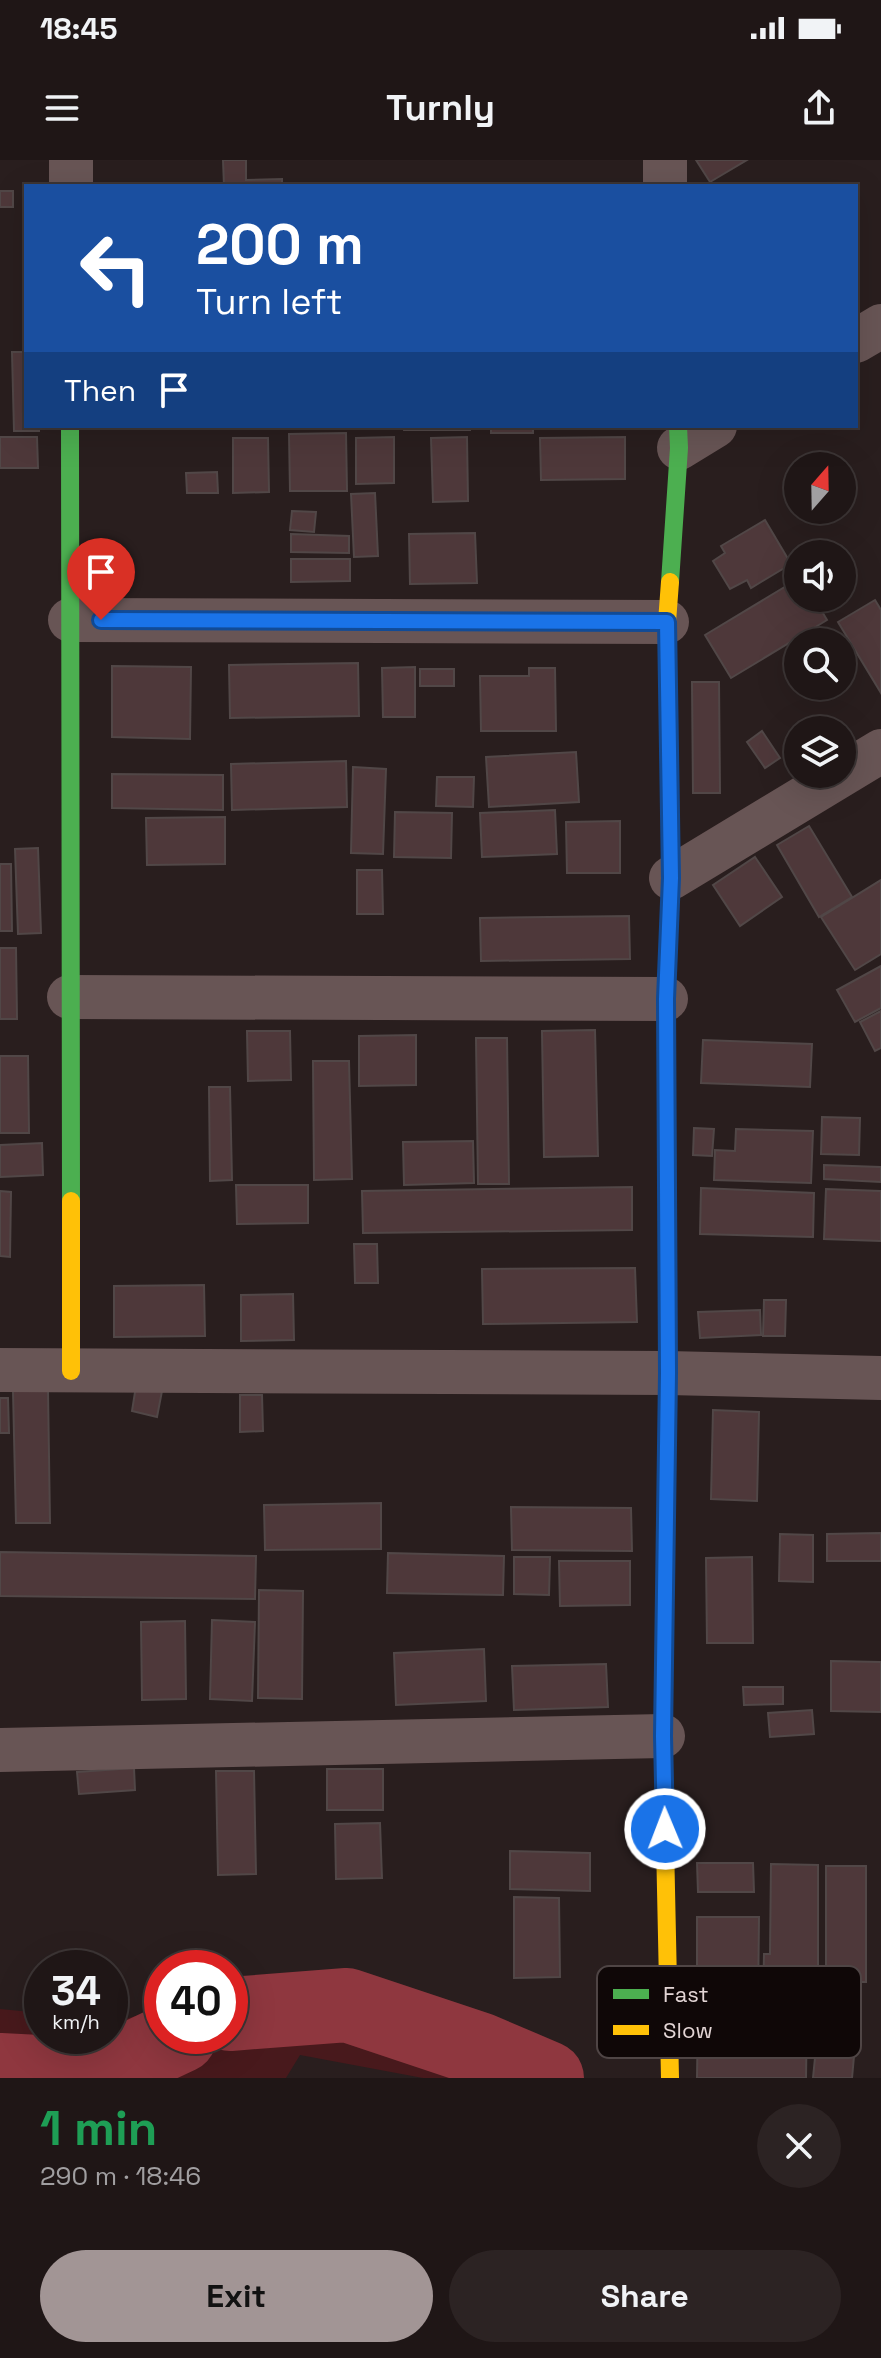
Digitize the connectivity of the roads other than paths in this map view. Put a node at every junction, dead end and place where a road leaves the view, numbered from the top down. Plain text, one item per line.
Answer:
1 (71, 160) edge
2 (665, 160) edge
3 (71, 184) edge
4 (665, 184) edge
5 (881, 326) edge
6 (858, 340) edge
7 (70, 428) edge
8 (691, 433) edge
9 (70, 620) junction
10 (667, 622) junction
11 (881, 751) edge
12 (671, 878) junction
13 (69, 997) junction
14 (666, 999) junction
15 (0, 1370) edge
16 (71, 1371) junction
17 (668, 1373) junction
18 (881, 1378) edge
19 (663, 1736) junction
20 (0, 1750) edge
21 (668, 1966) edge
22 (670, 2058) edge
23 (670, 2078) edge

1 - 3 street
2 - 4 street
5 - 6 street
7 - 9 street
8 - 10 street
9 - 10 street
9 - 13 street
10 - 12 street
11 - 12 street
12 - 14 street
13 - 14 street
13 - 16 street
14 - 17 street
15 - 16 street
16 - 17 street
17 - 18 street
17 - 19 street
19 - 20 street
19 - 21 street
22 - 23 street

